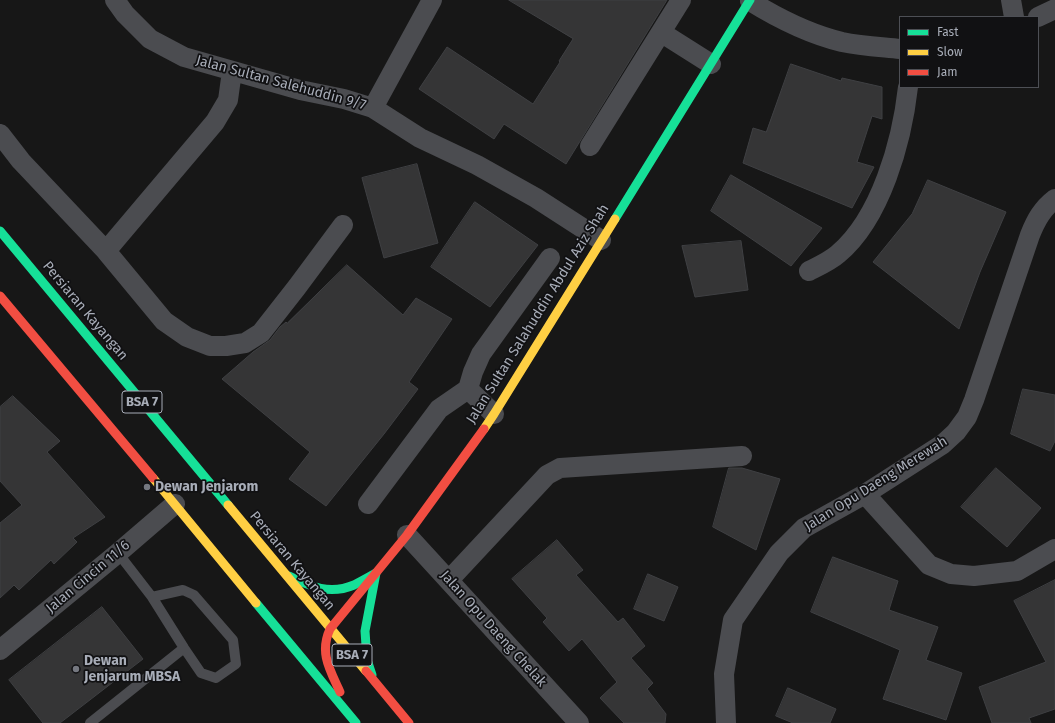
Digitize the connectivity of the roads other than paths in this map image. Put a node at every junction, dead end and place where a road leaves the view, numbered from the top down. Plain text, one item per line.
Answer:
1 (115, 0) edge
2 (432, 0) edge
3 (682, 0) edge
4 (750, 0) edge
5 (1011, 0) edge
6 (1055, 9) edge
7 (1014, 16) edge
8 (1039, 17) edge
9 (662, 33) junction
10 (899, 49) edge
11 (711, 64) junction
12 (232, 71) junction
13 (908, 88) edge
14 (373, 108) junction
15 (0, 134) edge
16 (590, 146) dead end
17 (1055, 199) edge
18 (343, 225) dead end
19 (0, 231) edge
20 (601, 240) junction
21 (106, 251) junction
22 (550, 258) dead end
23 (809, 271) dead end
24 (0, 296) edge
25 (468, 389) junction
26 (494, 414) junction
27 (742, 456) dead end
28 (864, 494) junction
29 (175, 504) junction
30 (368, 504) dead end
31 (407, 535) junction
32 (1055, 549) edge
33 (118, 553) junction
34 (376, 573) junction
35 (284, 574) junction
36 (449, 580) junction
37 (152, 597) junction
38 (330, 629) junction
39 (184, 648) junction
40 (0, 650) edge
41 (374, 680) junction
42 (355, 722) edge
43 (90, 723) edge
44 (409, 723) edge
45 (579, 723) edge
46 (726, 723) edge

1 - 12 street, Jalan Sultan Salehuddin 9/7
2 - 14 street
3 - 9 street
4 - 10 street
4 - 11 main road, Jalan Sultan Salahuddin Abdul Aziz Shah
5 - 7 street
6 - 8 street
9 - 11 street
9 - 16 street
11 - 20 main road, Jalan Sultan Salahuddin Abdul Aziz Shah
12 - 14 street, Jalan Sultan Salehuddin 9/7
12 - 21 street
13 - 23 street
14 - 20 street, Jalan Sultan Salehuddin 9/7
15 - 21 street
17 - 28 street, Jalan Opu Daeng Merewah
18 - 21 street
19 - 35 main road, Persiaran Kayangan / BSA 7
20 - 26 main road, Jalan Sultan Salahuddin Abdul Aziz Shah
22 - 25 street
24 - 29 main road, BSA 7
25 - 26 street
25 - 30 street
26 - 31 main road, Jalan Sultan Salahuddin Abdul Aziz Shah
27 - 36 street
28 - 32 street
28 - 46 street, Jalan Opu Daeng Merewah
29 - 33 street, Jalan Cincin 11/6
29 - 42 main road, BSA 7
31 - 34 main road, Jalan Sultan Salahuddin Abdul Aziz Shah
31 - 36 street, Jalan Opu Daeng Chelak
33 - 37 lane
33 - 40 street, Jalan Cincin 11/6
34 - 35 main road
34 - 38 main road, Jalan Sultan Salahuddin Abdul Aziz Shah
34 - 41 main road
35 - 38 main road, Persiaran Kayangan / BSA 7
36 - 45 street, Jalan Opu Daeng Chelak
37 - 39 lane
37 - 39 lane
38 - 41 main road, Persiaran Kayangan / BSA 7
38 - 42 main road
39 - 43 lane
41 - 44 main road, Persiaran Kayangan / BSA 7

